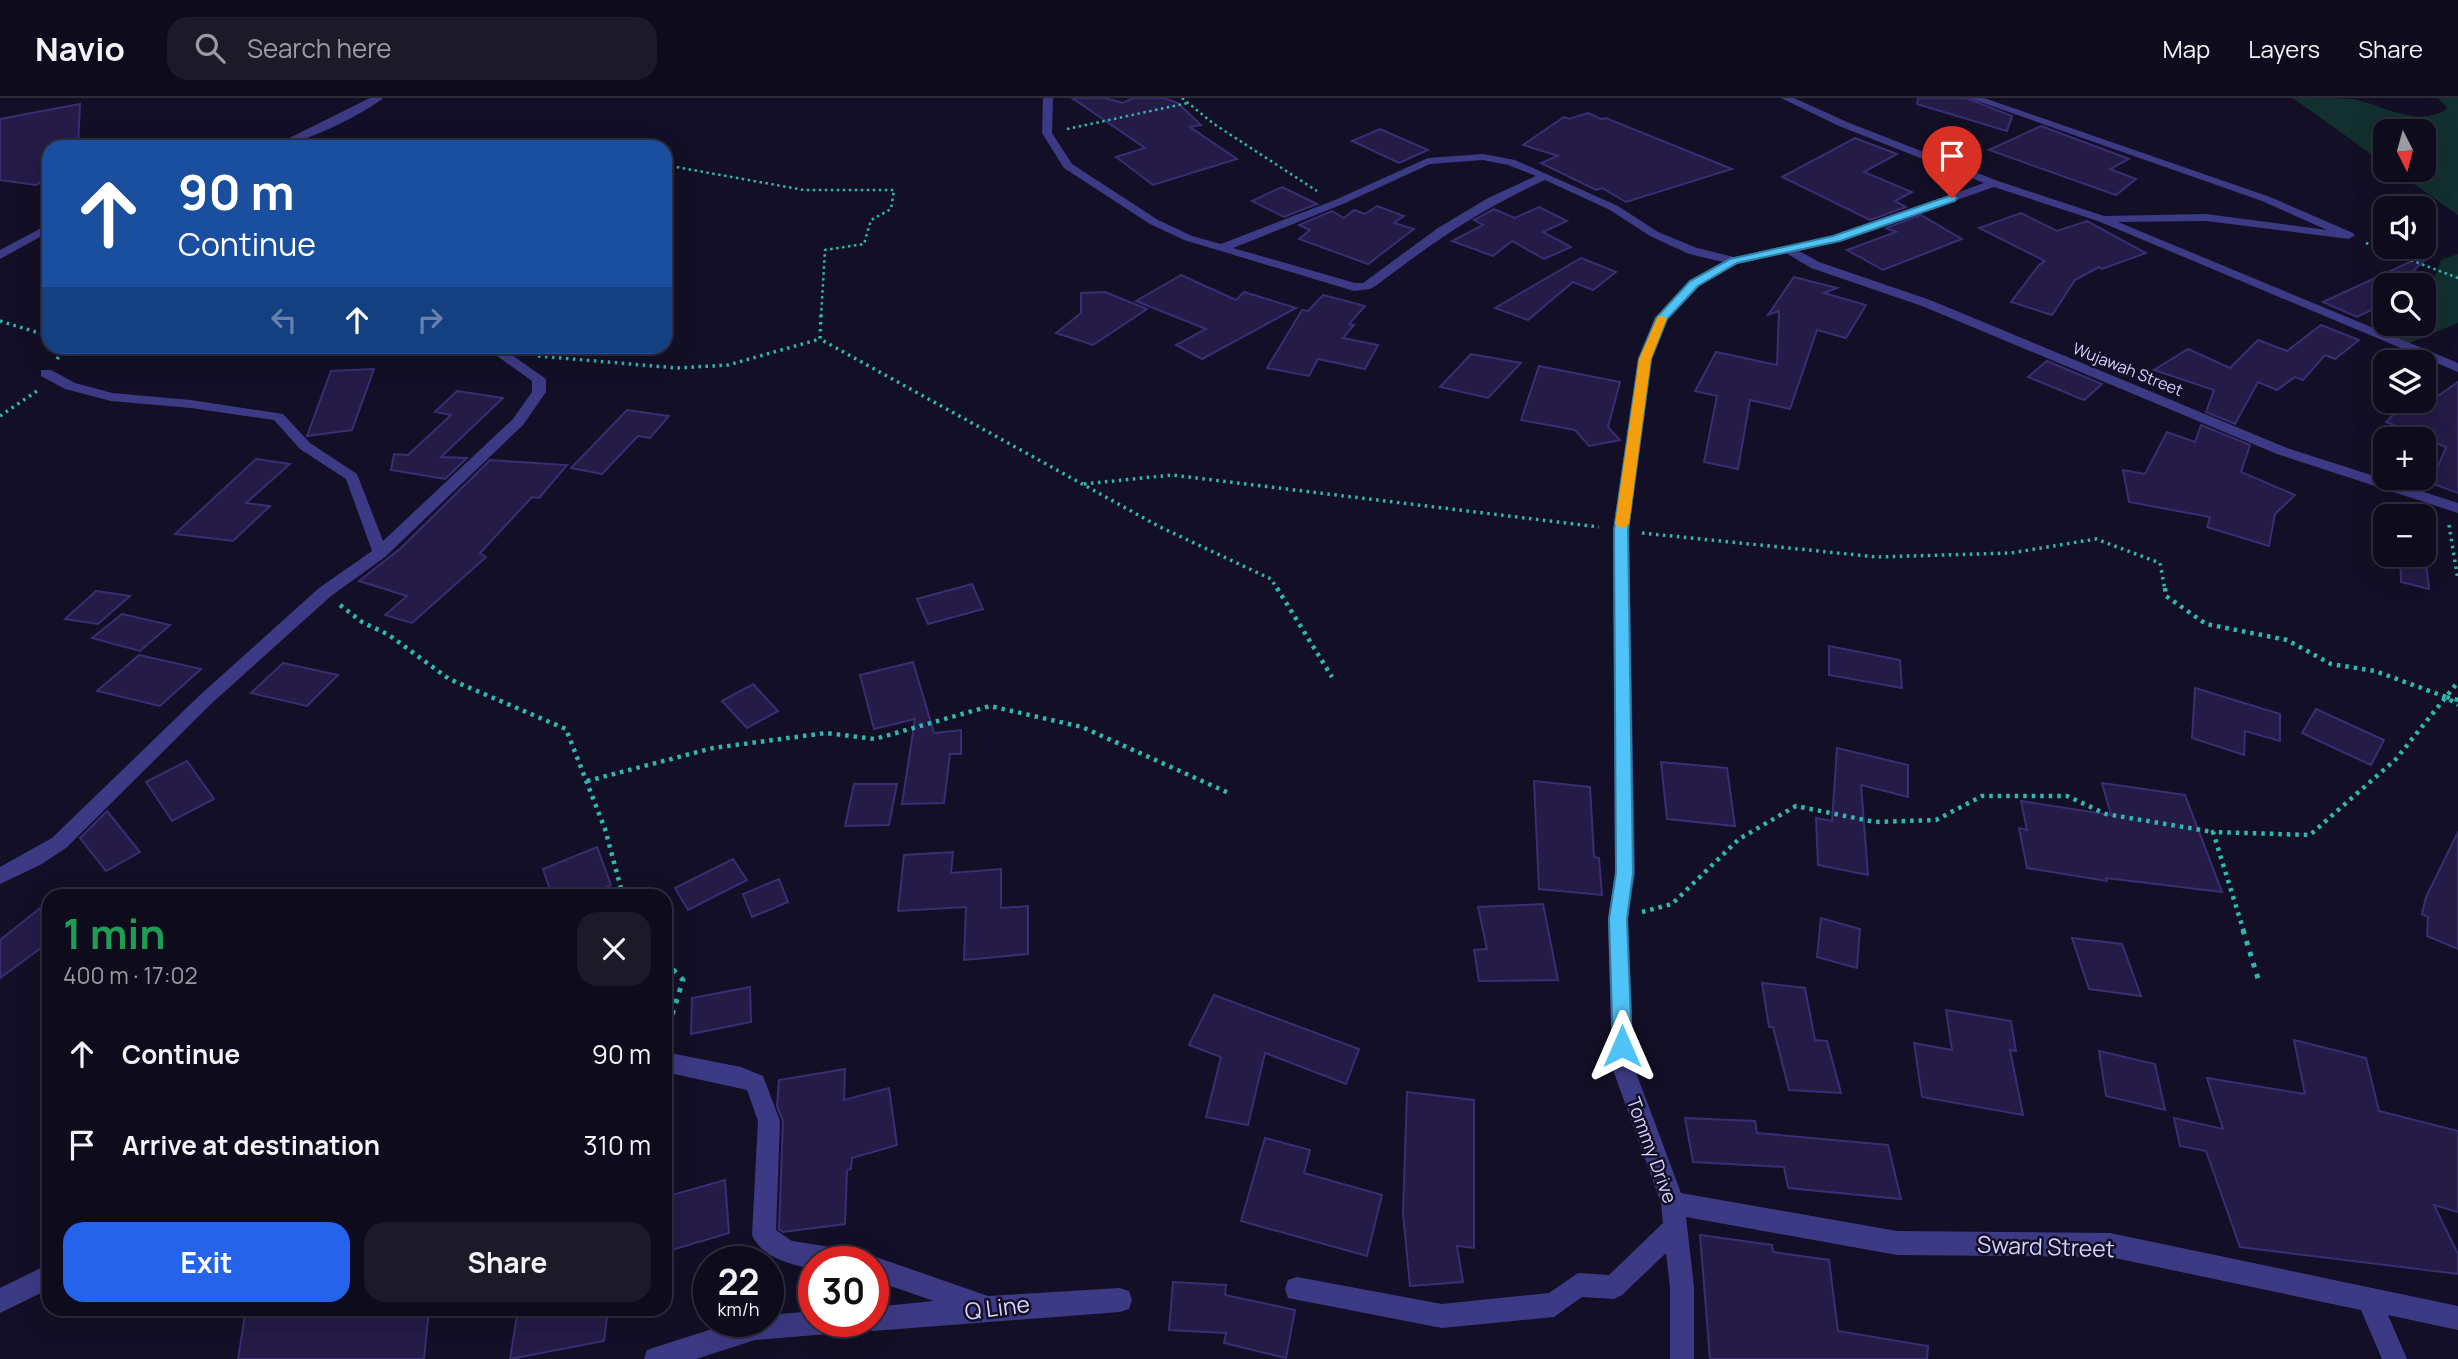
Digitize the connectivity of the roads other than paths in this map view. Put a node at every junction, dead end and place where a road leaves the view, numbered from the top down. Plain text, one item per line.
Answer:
1 (378, 98) edge
2 (1048, 98) edge
3 (1786, 98) edge
4 (1974, 98) edge
5 (296, 140) edge
6 (1545, 176) junction
7 (1994, 183) junction
8 (2102, 219) junction
9 (42, 231) edge
10 (1222, 248) junction
11 (1789, 250) junction
12 (0, 255) edge
13 (1734, 261) junction
14 (500, 354) edge
15 (2458, 368) edge
16 (46, 373) dead end
17 (2456, 508) edge
18 (380, 553) junction
19 (0, 876) edge
20 (672, 1063) edge
21 (1673, 1203) junction
22 (1675, 1228) junction
23 (798, 1253) edge
24 (889, 1274) edge
25 (42, 1280) edge
26 (1297, 1289) dead end
27 (1121, 1300) dead end
28 (2369, 1300) junction
29 (0, 1301) edge
30 (991, 1310) junction
31 (889, 1318) edge
32 (2458, 1318) edge
33 (798, 1324) edge
34 (656, 1359) edge
35 (1682, 1359) edge
36 (2395, 1359) edge

1 - 5 street
2 - 10 street
3 - 7 street
4 - 8 street
6 - 10 street
6 - 10 street
6 - 13 street
7 - 8 street
7 - 11 street
8 - 15 street
9 - 12 street
11 - 13 street
11 - 17 street, Wujawah Street
13 - 21 street, Tommy Drive
14 - 18 street
16 - 18 street
18 - 19 street
20 - 23 street
21 - 22 street, Tommy Drive
21 - 28 street, Sward Street
22 - 26 street
22 - 35 street, Tommy Drive
24 - 30 street
25 - 29 street
27 - 30 street, Q Line
28 - 32 street, Sward Street
28 - 36 street
30 - 31 street, Q Line
33 - 34 street

